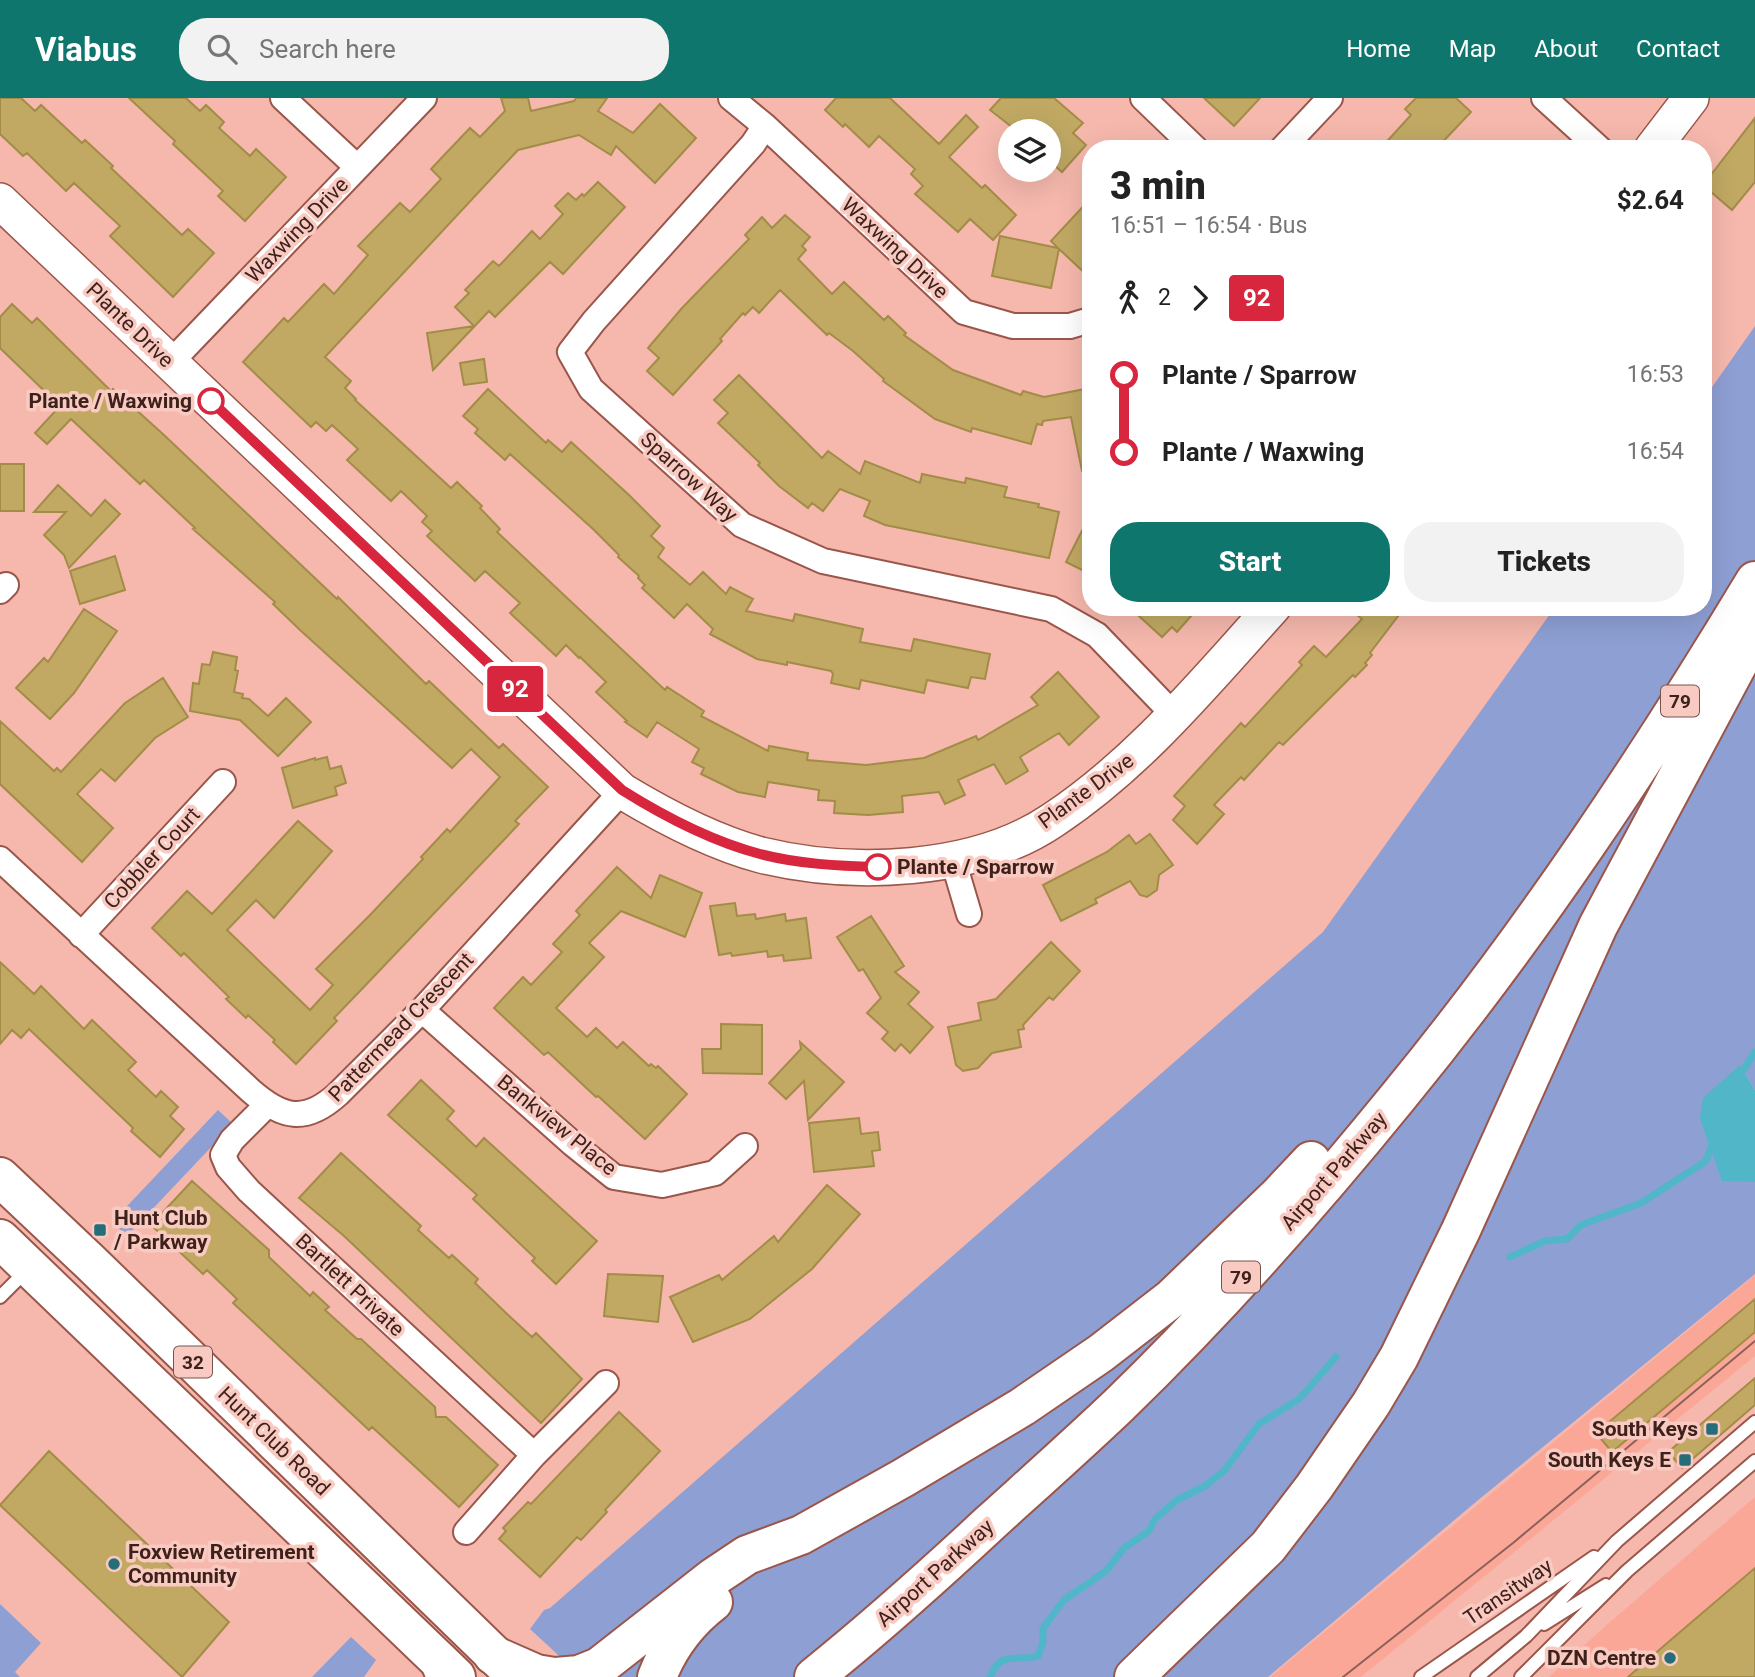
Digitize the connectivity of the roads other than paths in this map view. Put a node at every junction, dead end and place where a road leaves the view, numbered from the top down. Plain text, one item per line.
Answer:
1 (283, 98) edge
2 (424, 98) edge
3 (731, 98) edge
4 (1143, 98) edge
5 (1331, 98) edge
6 (1544, 98) edge
7 (1691, 98) edge
8 (765, 125) junction
9 (1187, 140) edge
10 (1291, 140) edge
11 (1590, 140) edge
12 (1659, 140) edge
13 (357, 167) junction
14 (3, 210) edge
15 (1082, 322) edge
16 (170, 363) junction
17 (1755, 581) edge
18 (1265, 616) edge
19 (1755, 632) edge
20 (1175, 716) junction
21 (223, 782) dead end
22 (622, 790) junction
23 (1604, 820) junction
24 (0, 859) edge
25 (953, 860) junction
26 (969, 915) dead end
27 (81, 935) junction
28 (422, 1010) junction
29 (267, 1105) junction
30 (746, 1146) dead end
31 (0, 1177) edge
32 (0, 1239) edge
33 (30, 1268) junction
34 (0, 1297) edge
35 (606, 1383) dead end
36 (1755, 1422) edge
37 (534, 1455) junction
38 (1755, 1461) edge
39 (466, 1532) dead end
40 (801, 1535) junction
41 (1617, 1541) junction
42 (1627, 1571) junction
43 (1526, 1636) junction
44 (505, 1666) edge
45 (447, 1672) edge
46 (555, 1677) edge
47 (657, 1677) edge
48 (814, 1677) edge
49 (1134, 1677) edge
50 (1422, 1677) edge
51 (1477, 1677) edge
52 (1521, 1677) edge

1 - 13 street
2 - 13 street, Waxwing Drive
3 - 8 street, Waxwing Drive
4 - 9 street
5 - 10 street
6 - 11 street
7 - 12 street
8 - 15 street, Waxwing Drive
8 - 20 street, Sparrow Way
13 - 16 street, Waxwing Drive
14 - 16 street, Plante Drive
16 - 22 street, Plante Drive
17 - 23 main road, Airport Parkway / 79
18 - 20 street, Plante Drive
19 - 49 main road
20 - 25 street, Plante Drive
21 - 27 street, Cobbler Court
22 - 25 street, Plante Drive
22 - 28 street, Pattermead Crescent
23 - 40 main road
23 - 48 main road, Airport Parkway / 79
24 - 27 street, Pattermead Crescent
25 - 26 street
27 - 29 street, Pattermead Crescent
28 - 29 street, Pattermead Crescent
28 - 30 street, Bankview Place
29 - 37 street, Bartlett Private
31 - 44 main road, Hunt Club Road / 32
32 - 33 main road, Hunt Club Road / 32
33 - 34 lane
33 - 45 main road, Hunt Club Road / 32
35 - 37 street
36 - 41 lane, Transitway
37 - 39 street
38 - 42 lane, Transitway
40 - 46 main road
40 - 47 main road
41 - 43 lane, Transitway
41 - 50 lane, Transitway
42 - 43 lane, Transitway
42 - 52 lane, Transitway
43 - 51 lane, Transitway
44 - 46 main road

